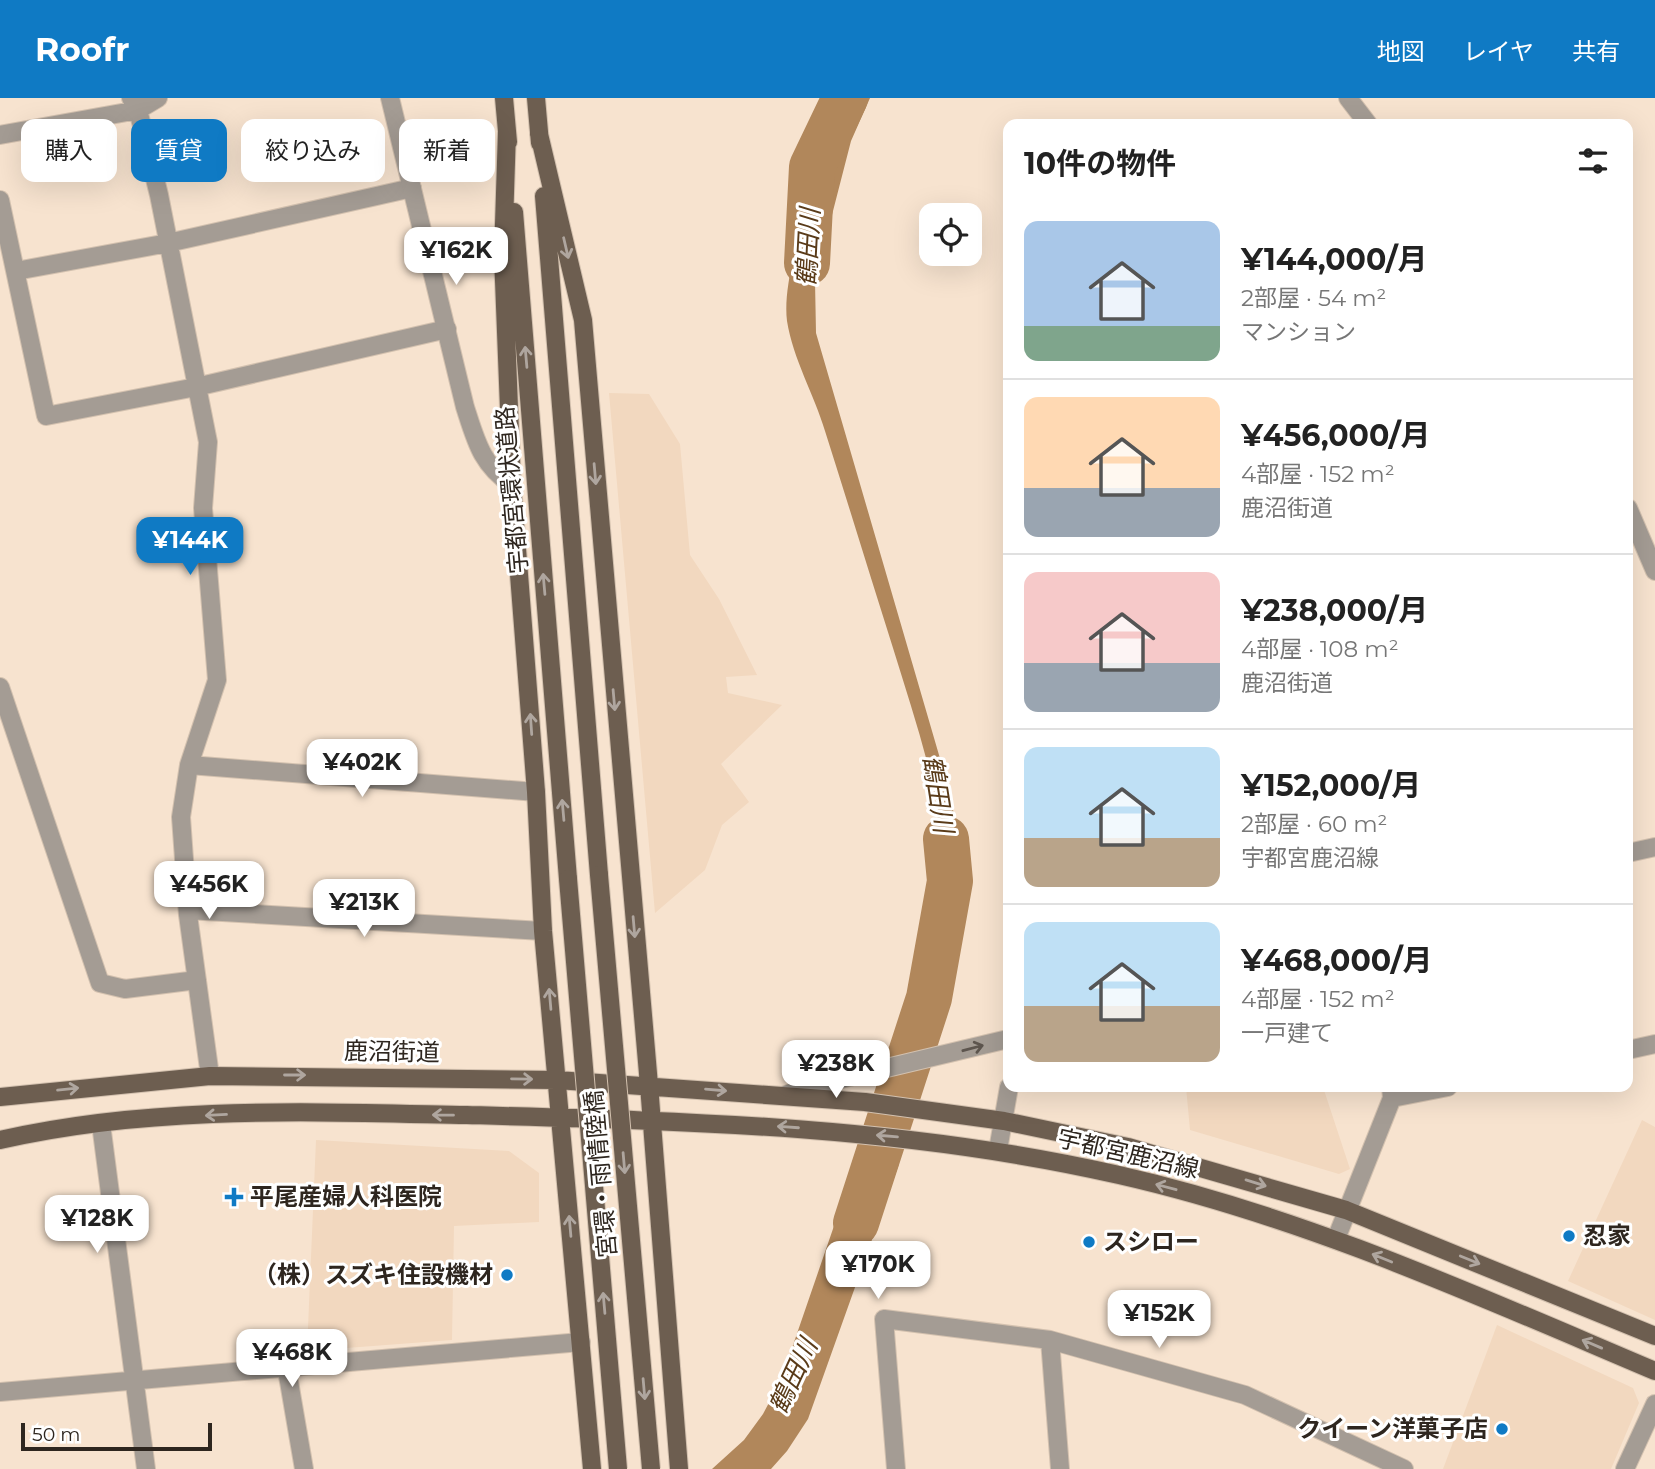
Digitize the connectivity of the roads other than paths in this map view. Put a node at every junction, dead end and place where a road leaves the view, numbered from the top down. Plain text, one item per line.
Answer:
1 (158, 98) edge
2 (390, 98) edge
3 (504, 98) edge
4 (536, 98) edge
5 (1348, 98) edge
6 (134, 104) edge
7 (1364, 119) edge
8 (507, 131) junction
9 (539, 134) junction
10 (0, 135) edge
11 (412, 188) junction
12 (0, 200) edge
13 (168, 243) junction
14 (16, 271) junction
15 (447, 329) junction
16 (196, 387) junction
17 (512, 485) junction
18 (1633, 520) edge
19 (1655, 571) edge
20 (0, 687) edge
21 (190, 765) junction
22 (536, 792) junction
23 (1655, 847) edge
24 (1633, 852) edge
25 (568, 878) joint
26 (188, 909) junction
27 (543, 931) junction
28 (197, 980) junction
29 (1003, 1039) edge
30 (1655, 1044) edge
31 (1633, 1049) edge
32 (210, 1076) junction
33 (556, 1080) junction
34 (649, 1085) junction
35 (1008, 1092) edge
36 (1392, 1093) edge
37 (783, 1096) junction
38 (0, 1097) edge
39 (865, 1102) joint
40 (560, 1116) junction
41 (651, 1118) junction
42 (1004, 1121) junction
43 (101, 1124) junction
44 (0, 1140) edge
45 (998, 1150) junction
46 (1346, 1210) junction
47 (1336, 1239) junction
48 (1655, 1336) edge
49 (1050, 1340) junction
50 (581, 1342) junction
51 (287, 1370) junction
52 (1655, 1371) edge
53 (132, 1382) junction
54 (0, 1392) edge
55 (1655, 1404) edge
56 (146, 1469) edge
57 (304, 1469) edge
58 (592, 1469) edge
59 (618, 1469) edge
60 (651, 1469) edge
61 (679, 1469) edge
62 (896, 1469) edge
63 (1060, 1469) edge
64 (1404, 1469) edge
65 (1625, 1469) edge

1 - 6 street
2 - 11 street
3 - 8 main road, 宇都宮環状道路
4 - 9 main road
5 - 7 street
6 - 10 street
6 - 13 street
8 - 17 main road
25 -> 8 main road, 宇都宮環状道路
9 -> 34 main road
9 -> 60 main road, 宮環・雨情陸橋, bridge
11 - 13 street
11 - 15 street
12 - 14 street
13 - 14 street
13 - 16 street
14 - 16 street
15 - 16 street
15 - 17 street
16 - 21 street
22 -> 17 main road
18 - 19 street
20 - 28 street
21 - 22 street
21 - 26 street
22 - 27 main road
23 - 24 street
59 -> 25 main road, 宮環・雨情陸橋, bridge
26 - 27 street
26 - 28 street
33 -> 27 main road
28 - 32 street
37 -> 29 street, 鹿沼街道
30 - 31 street
32 -> 33 main road, 鹿沼街道
38 -> 32 main road, 鹿沼街道
33 - 34 main road, 鹿沼街道
33 - 40 main road
34 -> 37 main road, 鹿沼街道
34 - 41 main road
35 - 42 street
36 - 46 street
37 - 39 main road, 鹿沼街道
39 - 42 main road, 宇都宮鹿沼線
40 - 41 main road, 宇都宮鹿沼線
40 -> 43 main road
50 -> 40 main road
45 -> 41 main road, 宇都宮鹿沼線
41 - 61 main road
42 - 45 street
42 -> 46 main road, 宇都宮鹿沼線
43 - 44 main road
43 - 53 street
47 -> 45 main road, 宇都宮鹿沼線
46 - 47 street
46 -> 48 main road, 宇都宮鹿沼線
52 -> 47 main road, 宇都宮鹿沼線
49 - 62 street
49 - 63 street
49 - 64 street
50 - 51 street
50 - 58 main road
51 - 53 street
51 - 57 street
53 - 54 street
53 - 56 street
55 - 65 street

